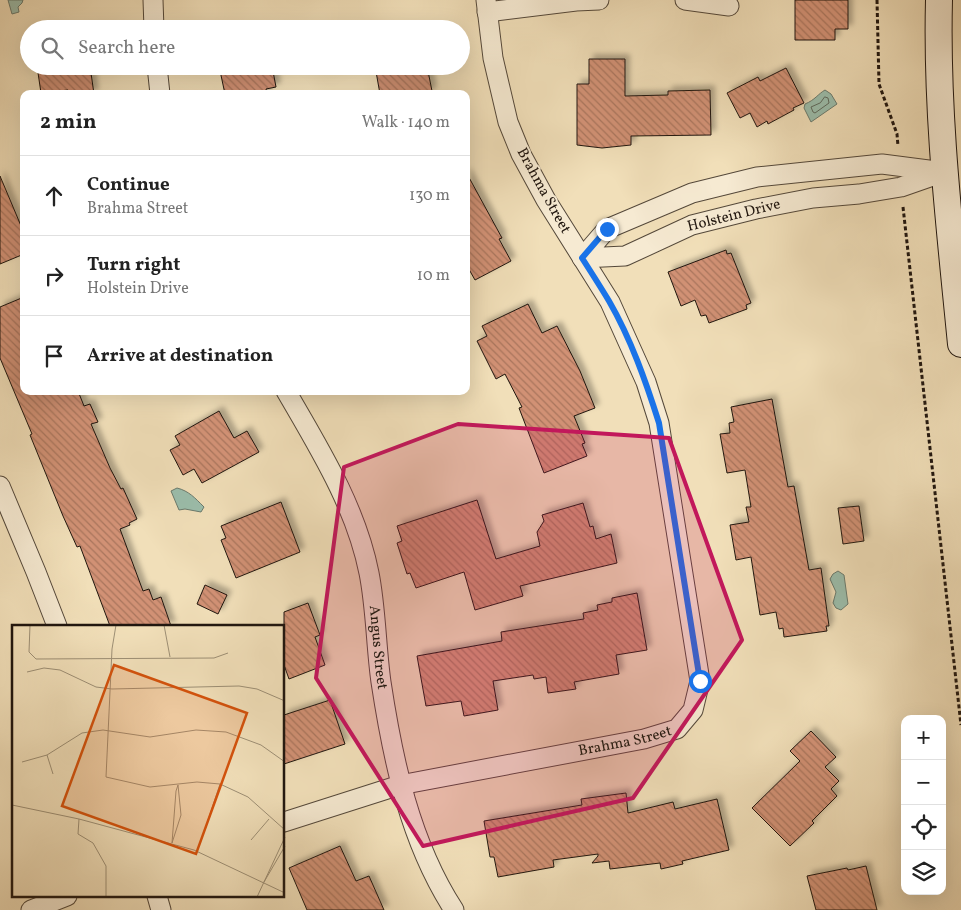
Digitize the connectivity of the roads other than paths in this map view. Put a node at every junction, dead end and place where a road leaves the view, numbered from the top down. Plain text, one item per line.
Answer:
1 (153, 0) edge
2 (599, 0) edge
3 (685, 0) edge
4 (939, 0) edge
5 (486, 6) edge
6 (729, 6) dead end
7 (154, 20) edge
8 (157, 75) edge
9 (159, 90) edge
10 (944, 172) junction
11 (582, 258) junction
12 (961, 344) edge
13 (288, 395) edge
14 (0, 486) edge
15 (57, 625) edge
16 (400, 785) junction
17 (285, 822) edge
18 (62, 898) edge
19 (31, 910) edge
20 (454, 910) edge

1 - 7 street
2 - 5 street
3 - 6 street
4 - 10 street
5 - 11 street, Brahma Street
8 - 9 street
10 - 11 street, Holstein Drive
10 - 11 street, Holstein Drive
10 - 12 street
11 - 16 street, Brahma Street
13 - 16 street, Angus Street
14 - 15 street
16 - 17 street, Brahma Street
16 - 20 street, Angus Street
18 - 19 street

